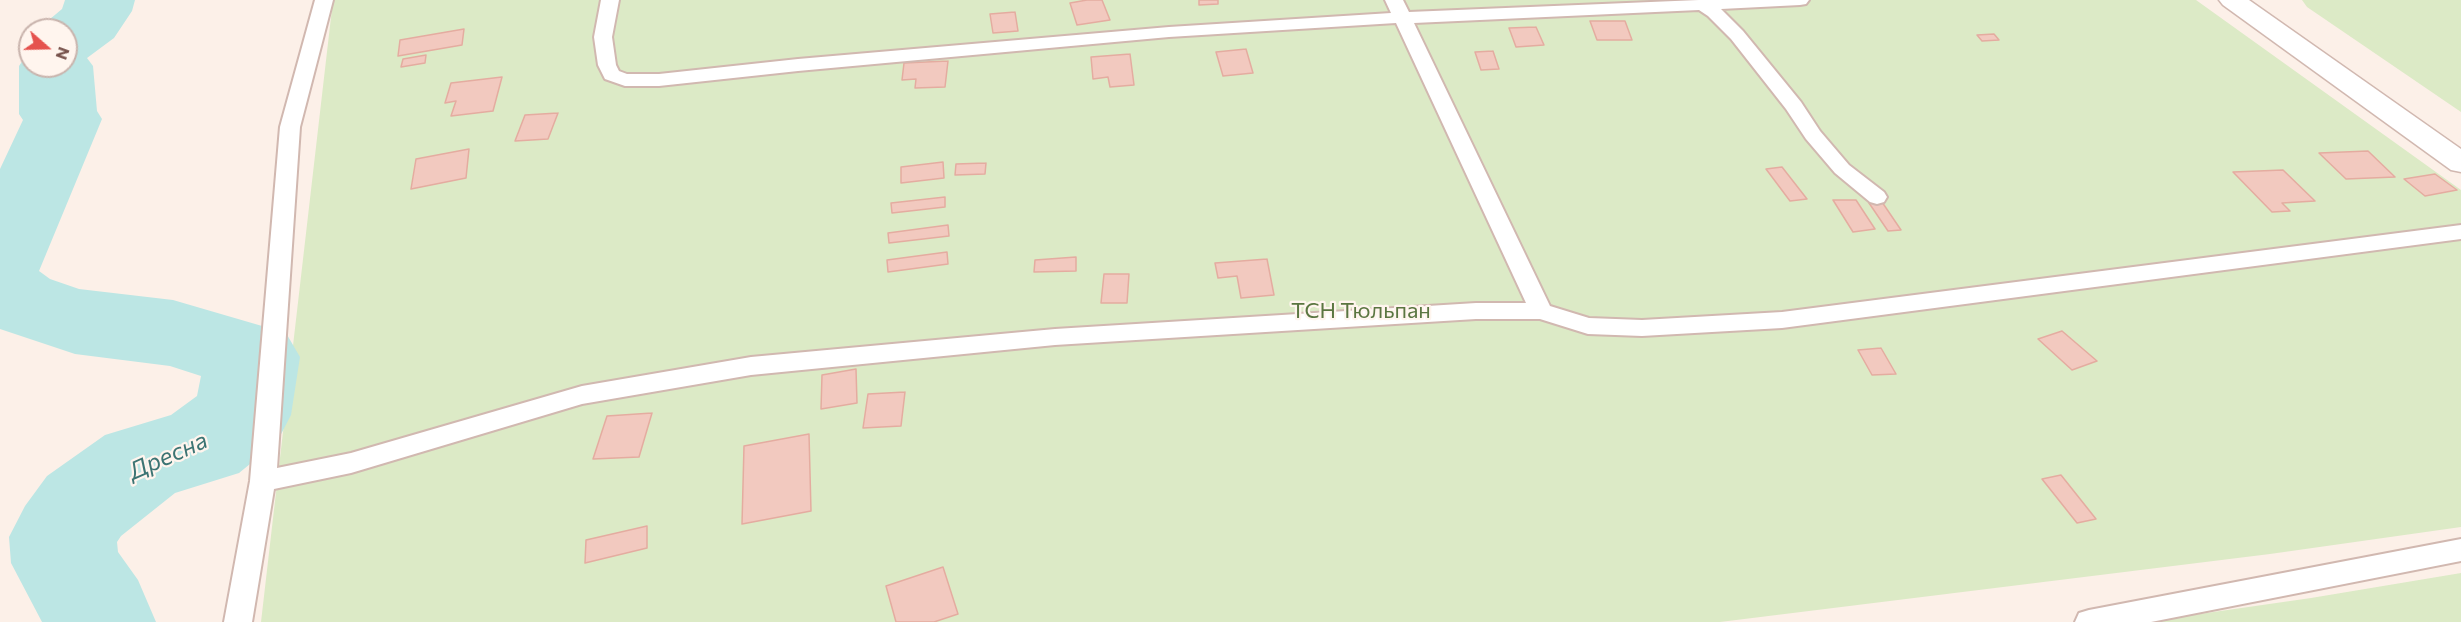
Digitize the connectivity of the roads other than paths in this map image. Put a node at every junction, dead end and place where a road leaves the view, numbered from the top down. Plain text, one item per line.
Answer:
1 (324, 0) edge
2 (610, 0) edge
3 (1800, 0) edge
4 (2232, 0) edge
5 (1702, 5) junction
6 (1398, 10) edge
7 (2461, 163) edge
8 (1877, 197) dead end
9 (2461, 232) edge
10 (1541, 311) junction
11 (263, 481) junction
12 (2461, 550) edge
13 (238, 622) edge
14 (2089, 622) edge

1 - 11 lane
2 - 6 lane
3 - 5 lane
4 - 7 street
5 - 6 lane
5 - 8 lane
6 - 10 lane
9 - 10 lane
10 - 11 lane
11 - 13 lane
12 - 14 lane

